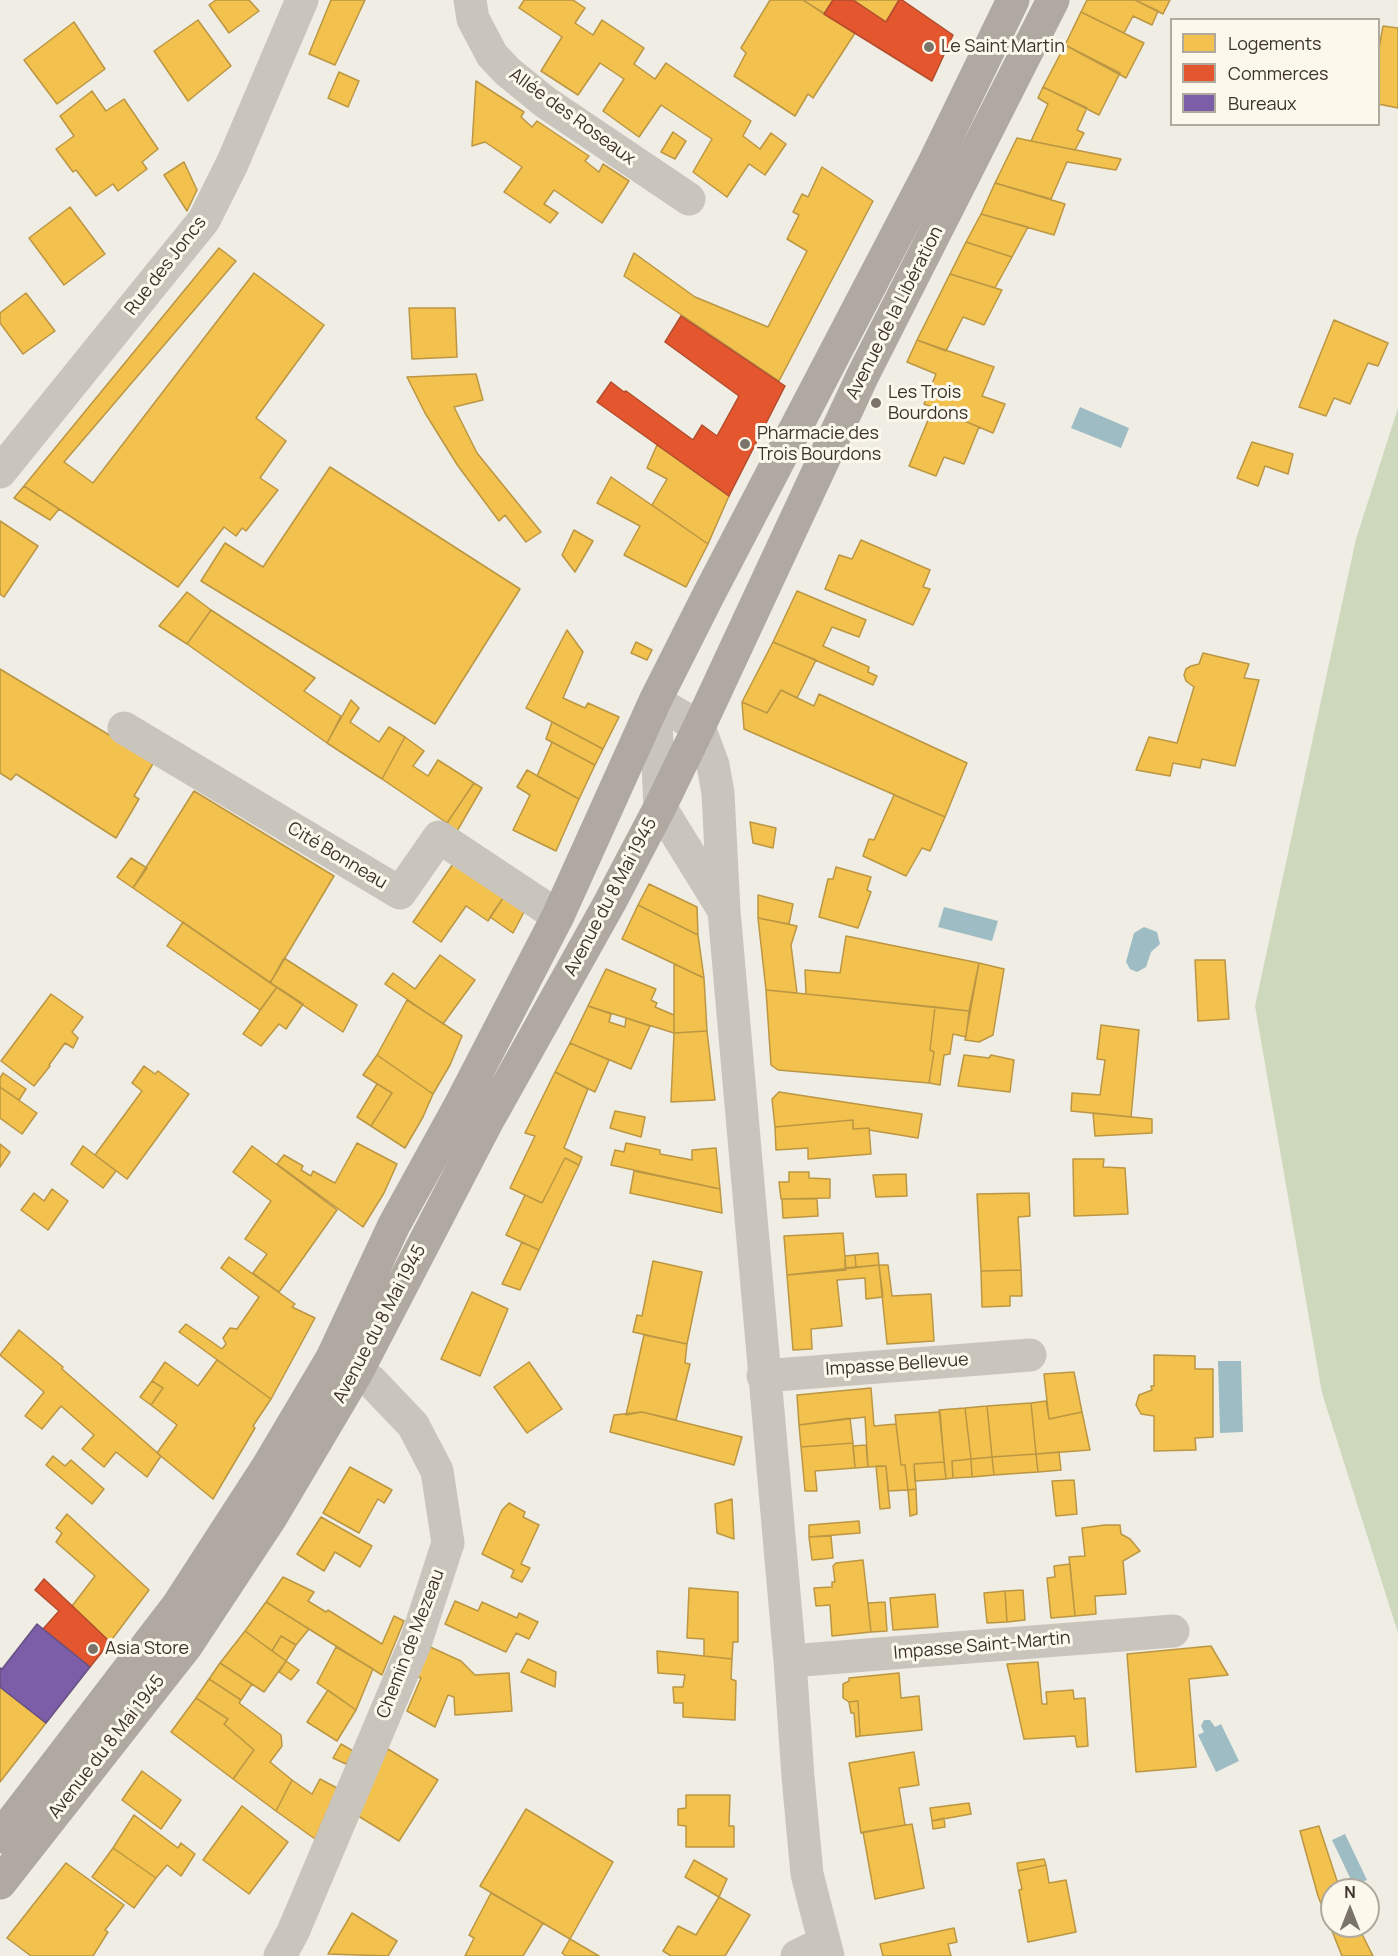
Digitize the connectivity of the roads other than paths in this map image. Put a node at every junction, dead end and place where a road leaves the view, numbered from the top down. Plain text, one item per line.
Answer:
1 (302, 0) edge
2 (1013, 0) edge
3 (1053, 0) edge
4 (471, 9) edge
5 (689, 199) dead end
6 (0, 472) edge
7 (655, 701) junction
8 (699, 727) junction
9 (124, 728) dead end
10 (660, 807) junction
11 (724, 911) junction
12 (558, 916) junction
13 (1030, 1355) dead end
14 (344, 1365) junction
15 (763, 1376) junction
16 (1173, 1631) dead end
17 (790, 1661) junction
18 (0, 1838) edge
19 (0, 1883) edge
20 (817, 1952) edge
21 (280, 1956) edge

1 - 6 street, Rue des Joncs
2 - 7 main road, Avenue de la Libération
3 - 8 main road, Avenue de la Libération
4 - 5 street, Allée des Roseaux
7 - 8 street
7 - 10 street
7 - 12 main road, Avenue du 8 Mai 1945
8 - 10 main road, Avenue du 8 Mai 1945
8 - 11 street
9 - 12 street, Cité Bonneau
10 - 11 street
10 - 14 main road, Avenue du 8 Mai 1945
11 - 15 street
12 - 14 main road, Avenue du 8 Mai 1945
13 - 15 street, Impasse Bellevue
14 - 18 main road, Avenue du 8 Mai 1945
14 - 19 main road, Avenue du 8 Mai 1945
14 - 21 street, Chemin de Mezeau
15 - 17 street
16 - 17 street, Impasse Saint-Martin
17 - 20 street

